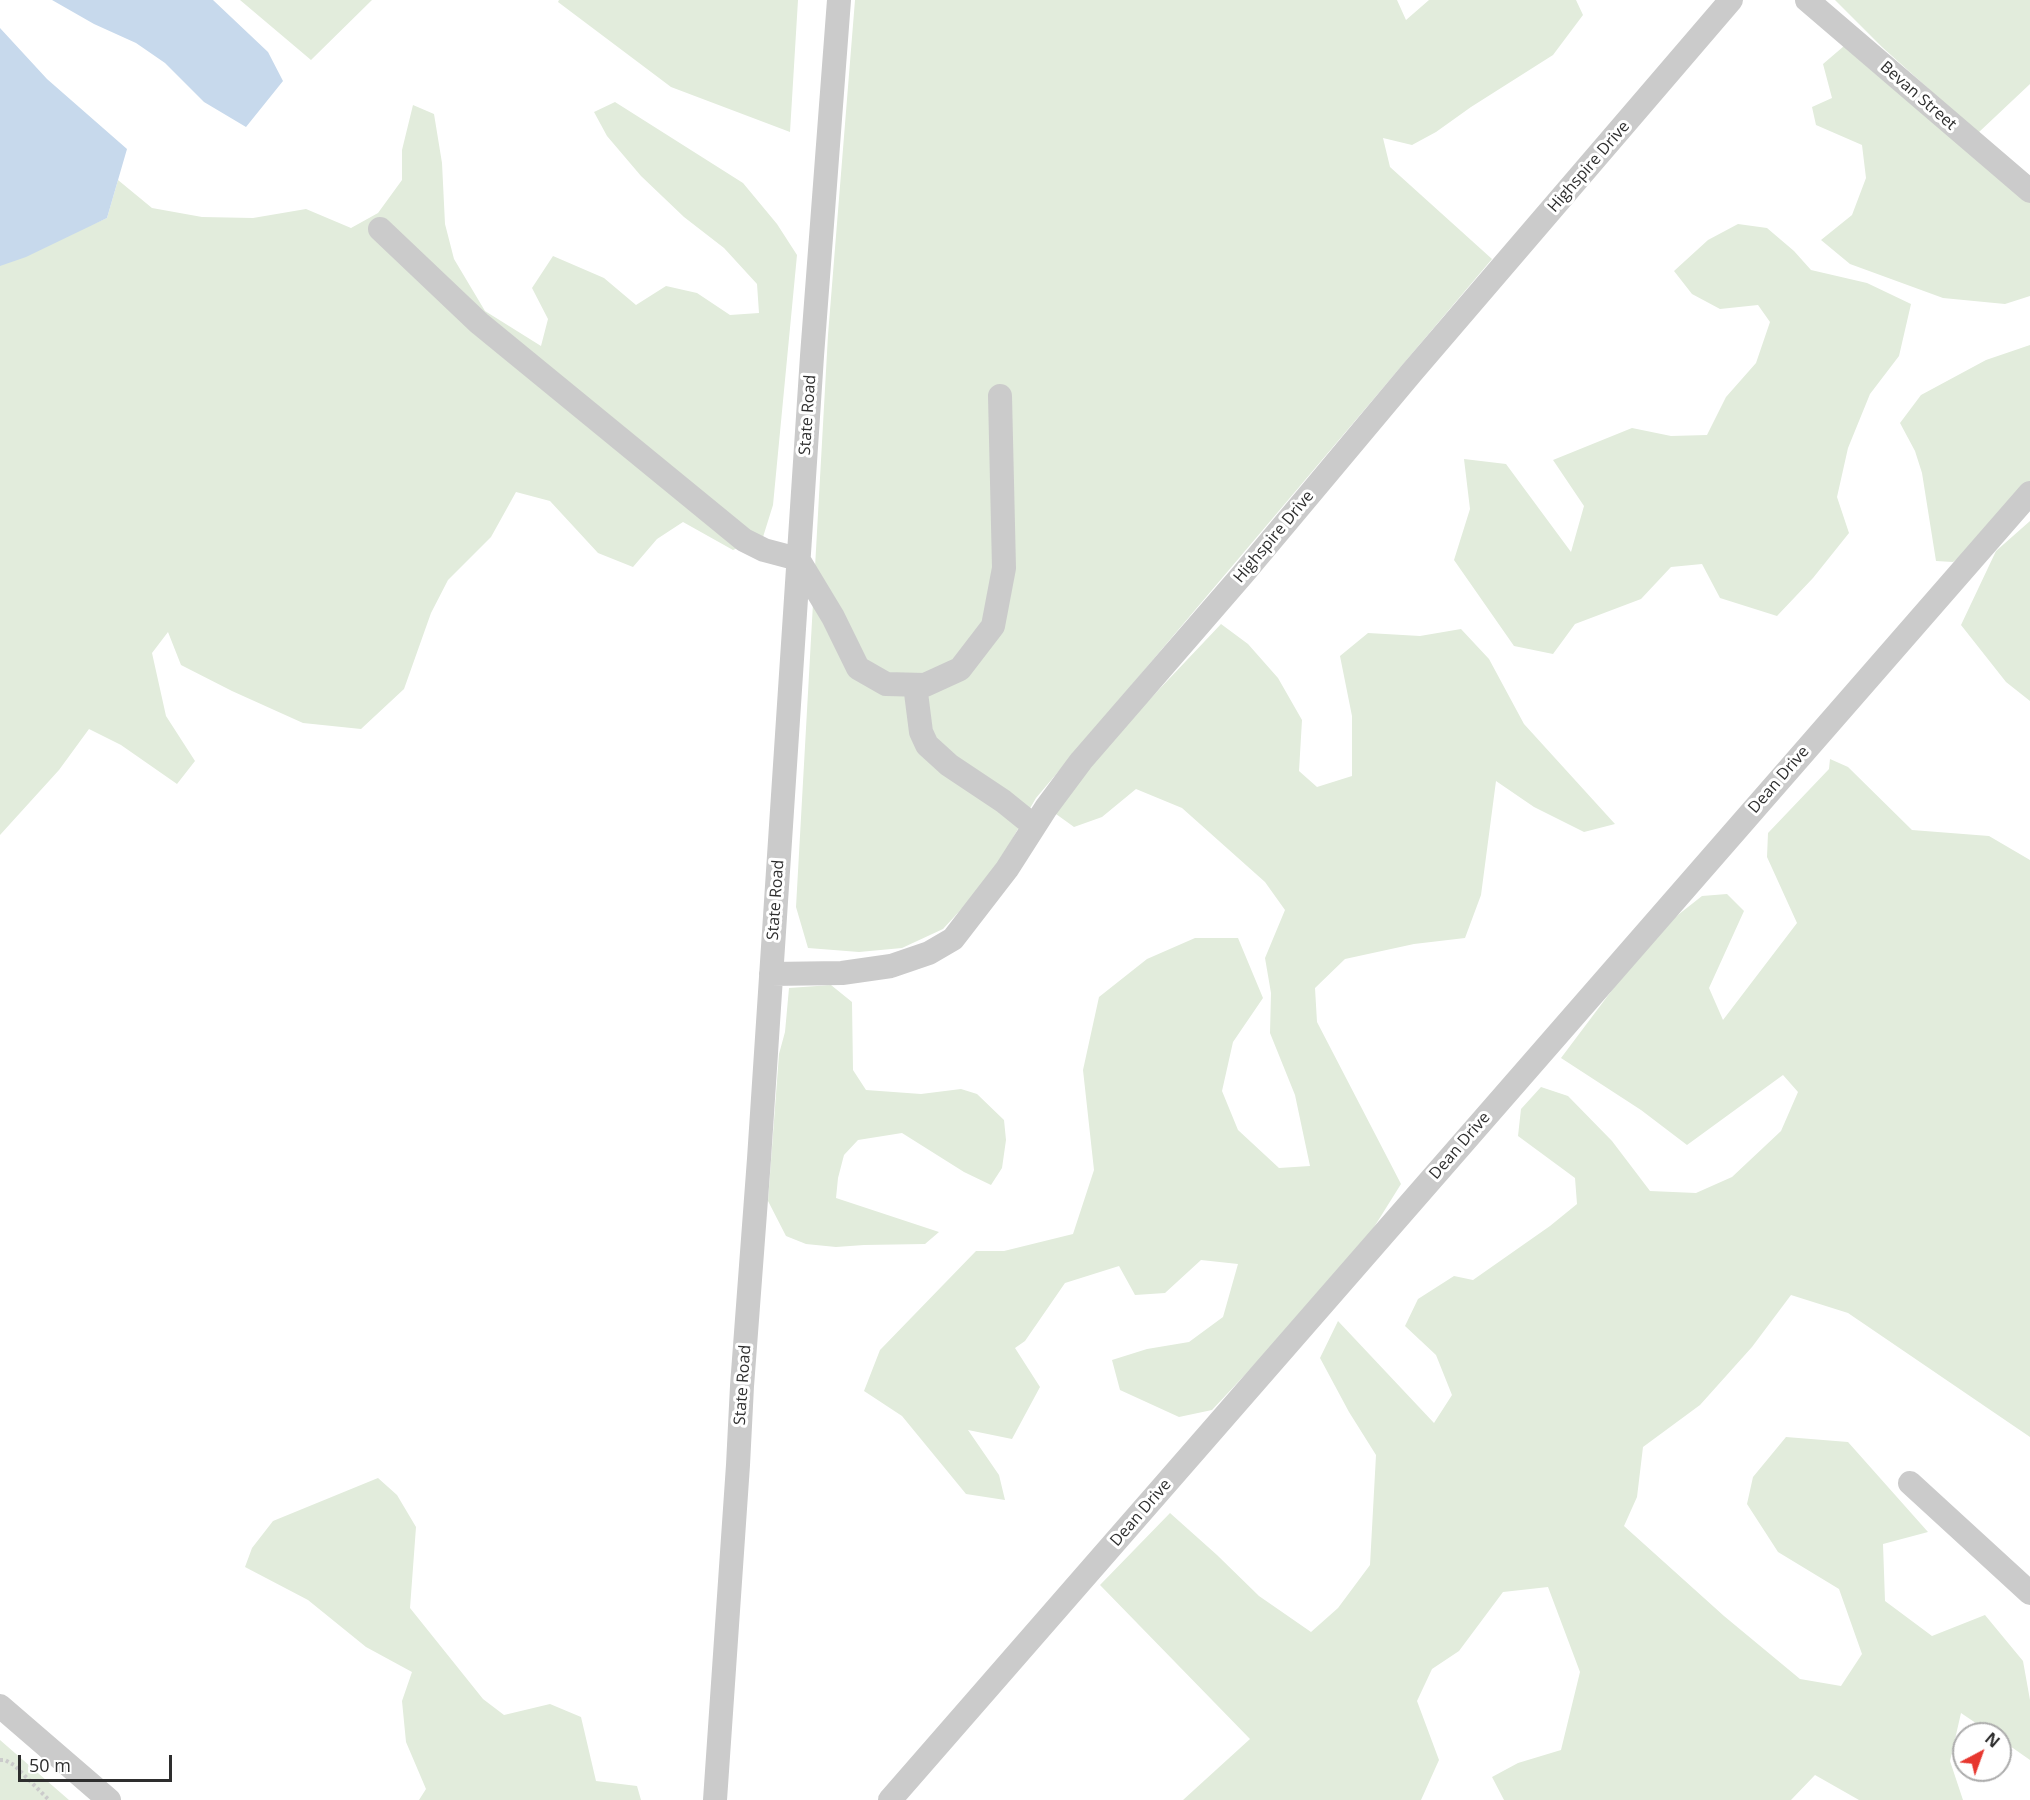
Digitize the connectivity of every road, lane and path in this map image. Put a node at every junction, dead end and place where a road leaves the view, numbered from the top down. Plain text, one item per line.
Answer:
1 (839, 0) edge
2 (1731, 0) edge
3 (1807, 0) edge
4 (2030, 191) edge
5 (380, 229) dead end
6 (1000, 396) dead end
7 (2030, 493) edge
8 (798, 559) junction
9 (915, 685) junction
10 (1034, 826) junction
11 (771, 974) junction
12 (1910, 1483) dead end
13 (2030, 1593) edge
14 (0, 1706) edge
15 (0, 1760) edge
16 (49, 1800) edge
17 (109, 1800) edge
18 (715, 1800) edge
19 (890, 1800) edge

1 - 8 street, State Road
2 - 10 street, Highspire Drive
3 - 4 street, Bevan Street
5 - 8 street
6 - 9 street
7 - 19 street, Dean Drive
8 - 9 street
8 - 11 street, State Road
9 - 10 street
10 - 11 street, Highspire Drive
11 - 18 street, State Road
12 - 13 street
14 - 17 street
15 - 16 path

